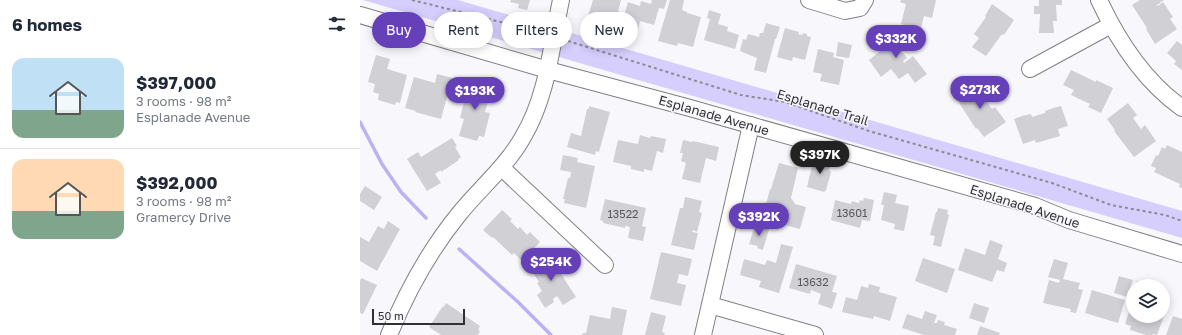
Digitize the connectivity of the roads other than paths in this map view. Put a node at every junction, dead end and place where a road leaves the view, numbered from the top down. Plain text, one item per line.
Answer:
1 (561, 0) edge
2 (809, 0) edge
3 (1099, 0) edge
4 (862, 4) edge
5 (360, 15) edge
6 (1111, 25) junction
7 (1030, 68) dead end
8 (548, 70) junction
9 (1182, 108) edge
10 (751, 125) junction
11 (502, 168) junction
12 (1182, 254) edge
13 (605, 265) dead end
14 (710, 305) junction
15 (390, 335) edge
16 (703, 335) edge
17 (815, 335) edge

1 - 8 street
2 - 4 street
3 - 6 street
5 - 8 street, Esplanade Avenue
6 - 7 street
6 - 9 street
8 - 10 street, Esplanade Avenue
8 - 11 street
10 - 12 street, Esplanade Avenue
10 - 14 street
11 - 13 street
11 - 15 street
14 - 16 street
14 - 17 street

